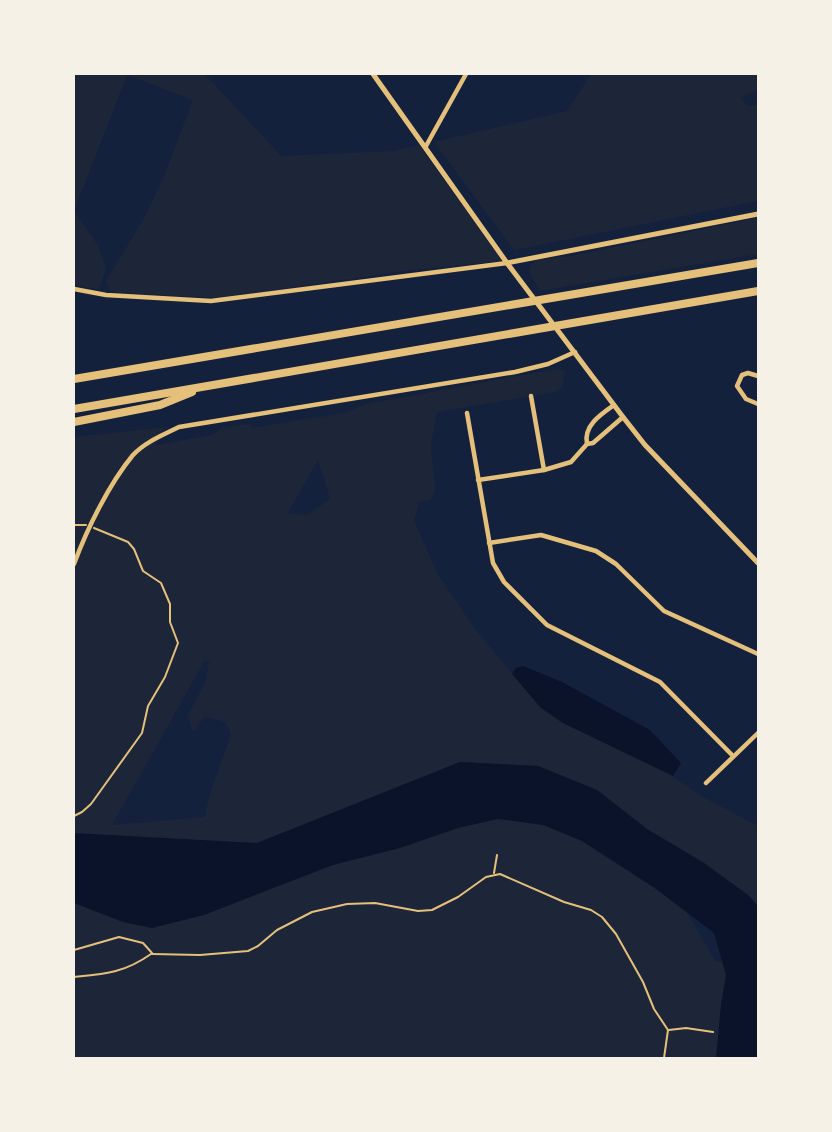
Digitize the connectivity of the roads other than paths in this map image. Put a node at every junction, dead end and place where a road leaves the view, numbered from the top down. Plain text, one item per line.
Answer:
1 (373, 74) edge
2 (466, 74) edge
3 (426, 146) junction
4 (758, 214) edge
5 (508, 263) junction
6 (758, 263) edge
7 (74, 289) edge
8 (758, 290) edge
9 (576, 352) junction
10 (758, 376) edge
11 (74, 379) edge
12 (209, 386) junction
13 (531, 396) dead end
14 (758, 404) edge
15 (614, 405) junction
16 (74, 409) edge
17 (467, 413) dead end
18 (623, 417) junction
19 (74, 422) edge
20 (587, 444) junction
21 (544, 470) junction
22 (478, 480) junction
23 (489, 543) junction
24 (758, 563) edge
25 (74, 564) edge
26 (758, 654) edge
27 (758, 733) edge
28 (733, 756) junction
29 (706, 783) dead end

1 - 3 street
2 - 3 street
3 - 5 street
4 - 5 street
5 - 7 street
5 - 9 street
6 - 11 highway
8 - 12 highway
9 - 15 street
9 - 25 street
10 - 14 street
12 - 16 highway
12 - 19 highway
13 - 21 street
15 - 18 street
15 - 20 street
17 - 22 street
18 - 20 street
18 - 24 street
20 - 21 street
21 - 22 street
22 - 23 street
23 - 26 street
23 - 28 street
27 - 28 street
28 - 29 street

